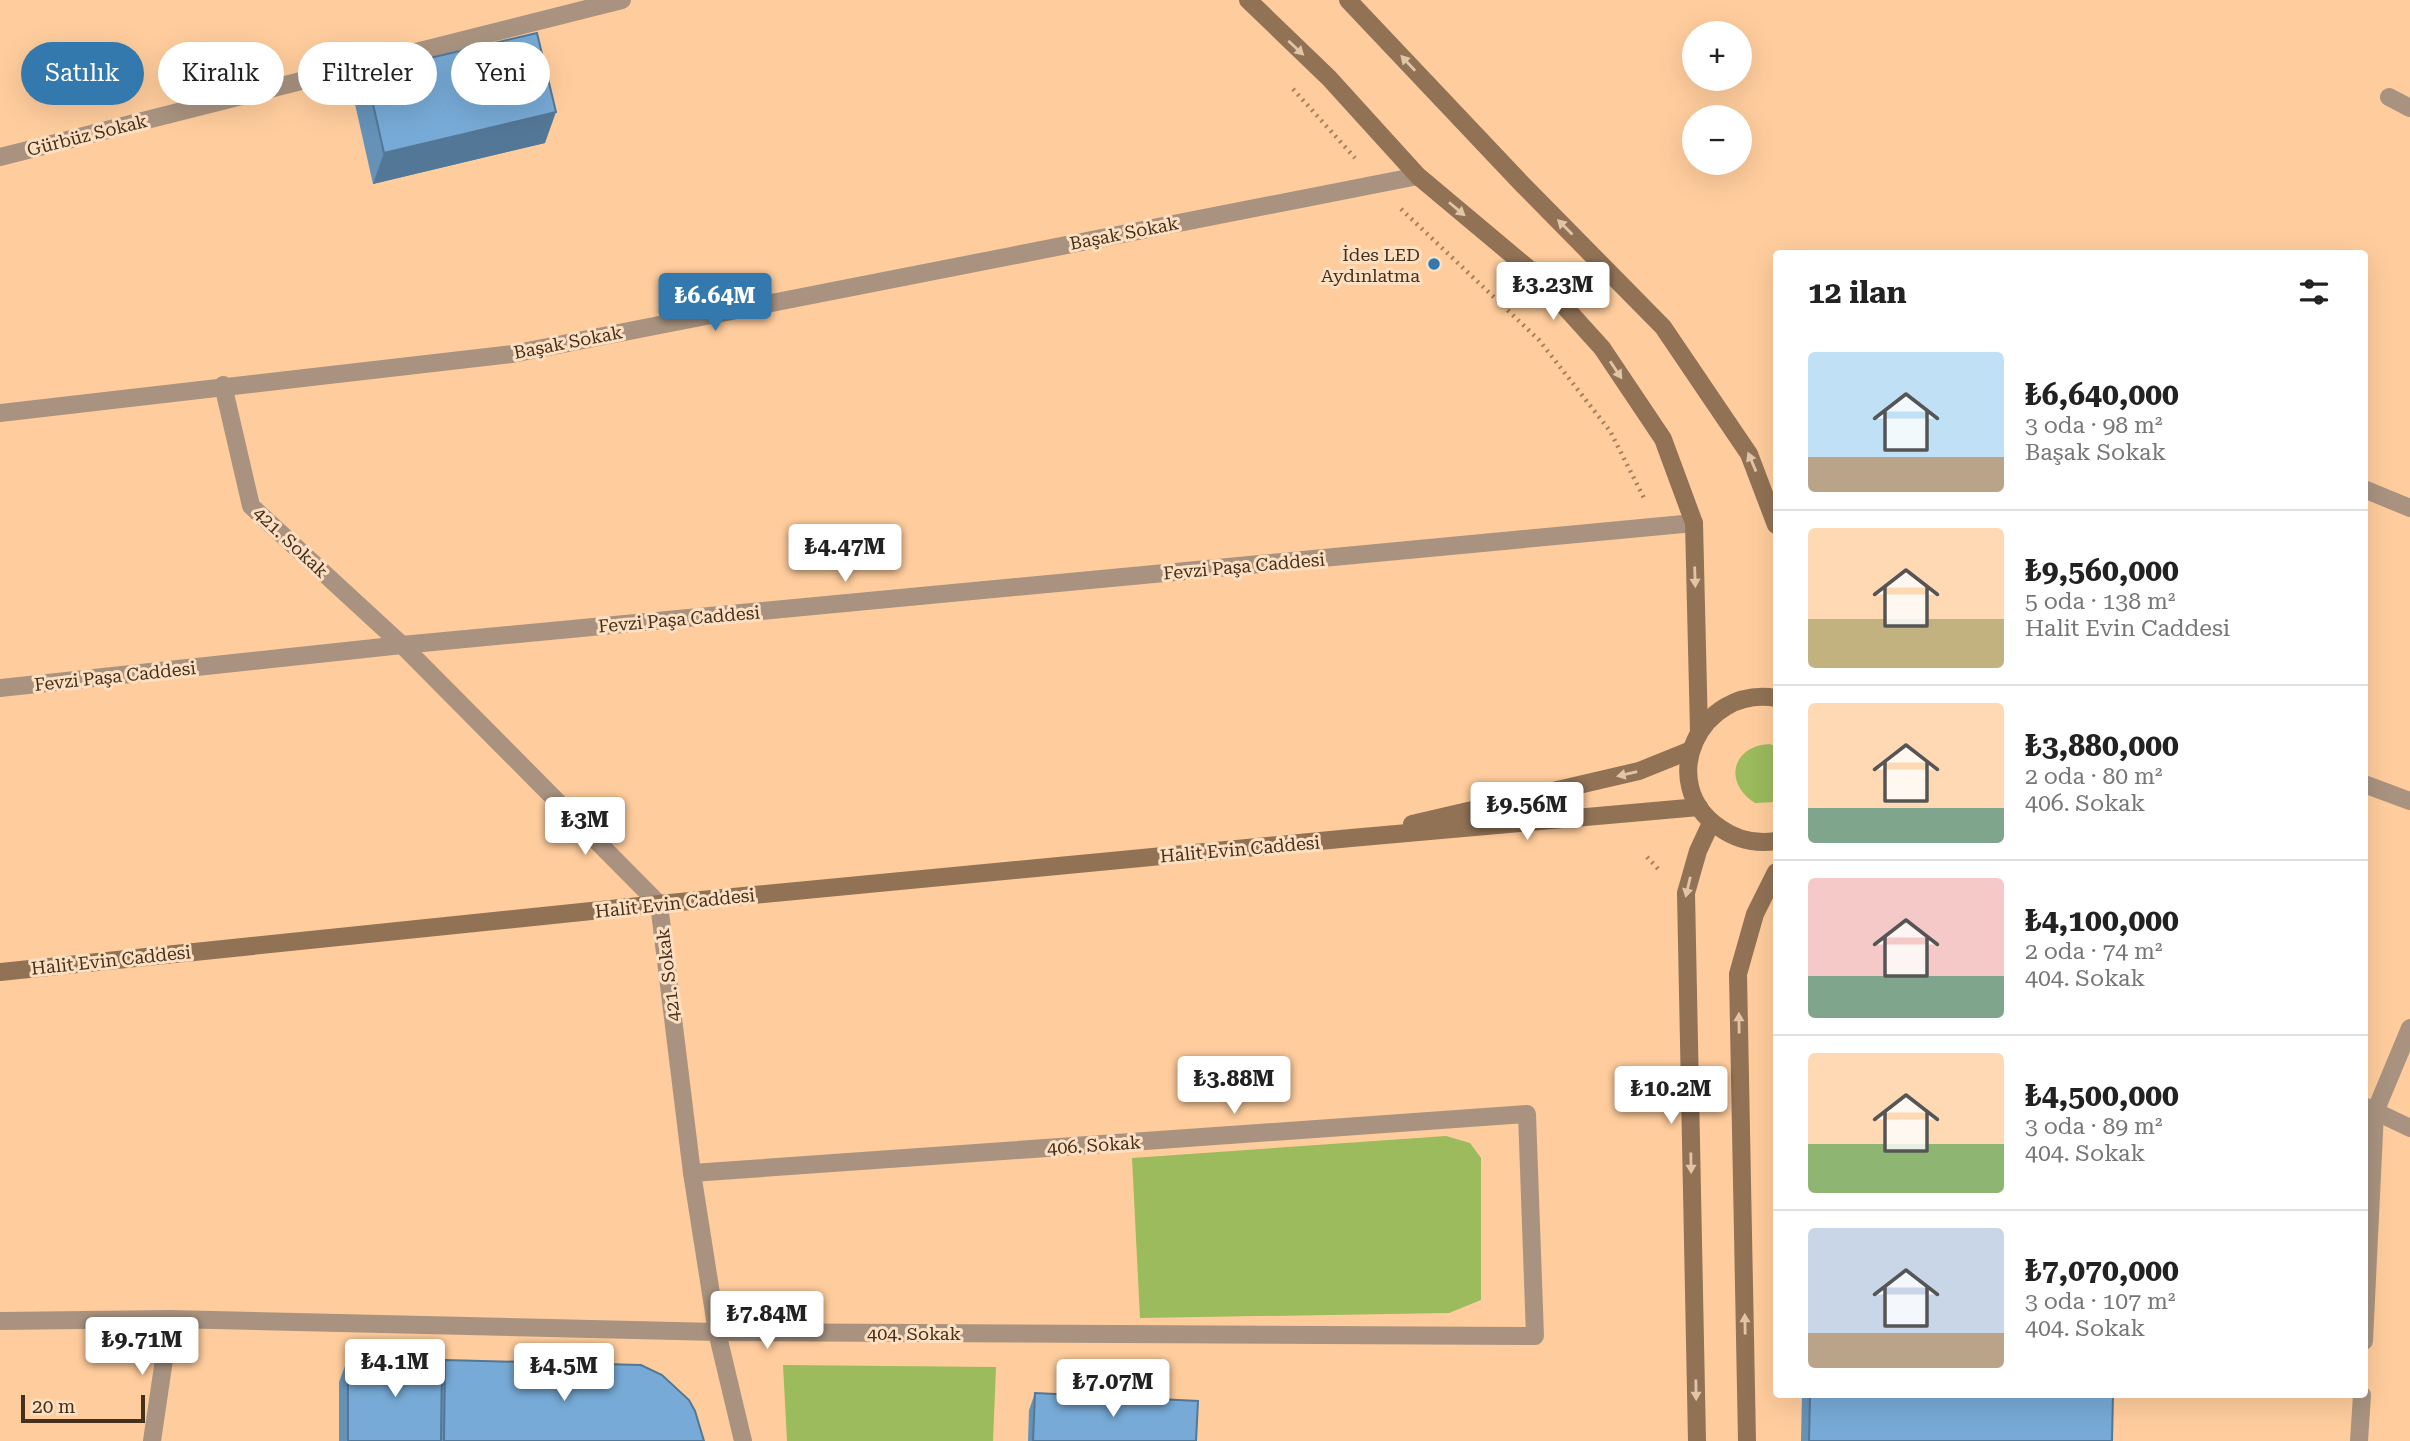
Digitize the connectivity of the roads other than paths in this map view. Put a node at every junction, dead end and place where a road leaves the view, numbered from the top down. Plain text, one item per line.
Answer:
1 (622, 0) edge
2 (1248, 0) edge
3 (1348, 0) edge
4 (2389, 97) dead end
5 (2410, 108) edge
6 (0, 157) edge
7 (1418, 176) junction
8 (223, 385) junction
9 (0, 413) edge
10 (2368, 491) edge
11 (2410, 508) edge
12 (1773, 517) edge
13 (1694, 523) junction
14 (402, 645) junction
15 (0, 688) edge
16 (1773, 698) edge
17 (1699, 731) junction
18 (1691, 750) junction
19 (2368, 785) edge
20 (2410, 801) edge
21 (1699, 807) junction
22 (1711, 822) junction
23 (1351, 838) junction
24 (1773, 841) edge
25 (1773, 878) edge
26 (659, 904) junction
27 (0, 972) edge
28 (2410, 1028) edge
29 (2370, 1109) edge
30 (2410, 1128) edge
31 (692, 1173) junction
32 (2368, 1186) edge
33 (170, 1319) junction
34 (0, 1321) edge
35 (717, 1332) junction
36 (1535, 1336) joint
37 (2362, 1398) edge
38 (152, 1441) edge
39 (743, 1441) edge
40 (1697, 1441) edge
41 (1747, 1441) edge
42 (2360, 1441) edge

1 - 6 street, Gürbüz Sokak
2 -> 7 main road
12 -> 3 main road
4 - 5 street
7 - 8 street, Başak Sokak
7 -> 13 main road
8 - 9 street, Başak Sokak
8 - 14 street, 421. Sokak
10 - 11 street
13 - 14 street, Fevzi Paşa Caddesi
13 -> 17 main road
14 - 15 street, Fevzi Paşa Caddesi
14 - 26 street, 421. Sokak
16 - 17 main road
17 - 18 main road
18 - 21 main road
18 -> 23 main road, Halit Evin Caddesi
19 - 20 street
21 - 22 main road
21 - 23 main road, Halit Evin Caddesi
22 - 24 main road
22 -> 40 main road
23 - 26 main road, Halit Evin Caddesi
41 -> 25 main road
26 - 27 main road, Halit Evin Caddesi
26 - 31 street, 421. Sokak
28 - 29 street
29 - 30 street
29 - 32 street
31 - 35 street, 421. Sokak
31 - 36 street, 406. Sokak
33 - 34 street, 404. Sokak
33 - 35 street, 404. Sokak
33 - 38 street
35 - 36 street, 404. Sokak
35 - 39 street, 421. Sokak
37 - 42 street

